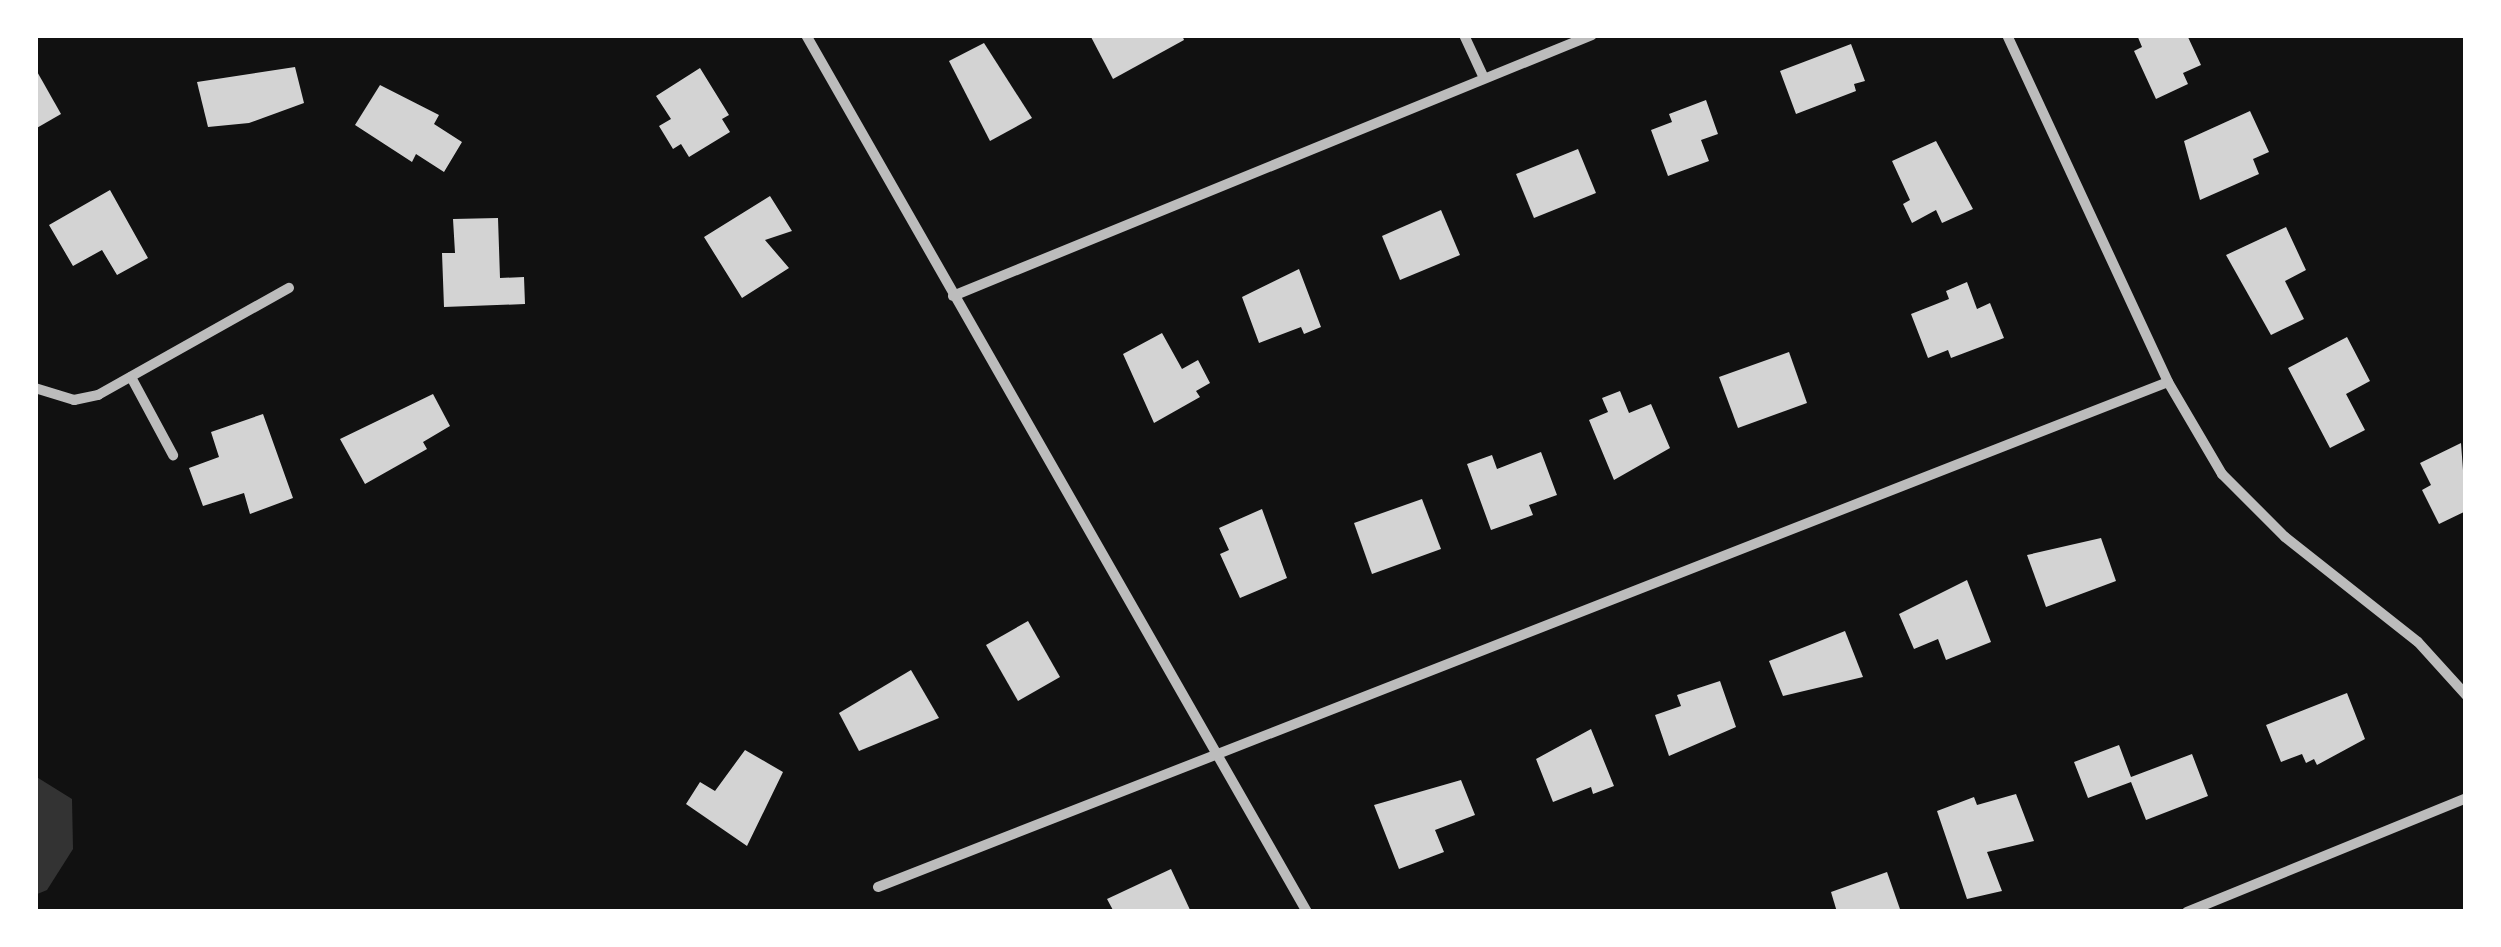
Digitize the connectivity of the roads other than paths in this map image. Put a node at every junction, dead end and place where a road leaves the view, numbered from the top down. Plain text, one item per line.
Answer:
1 (806, 35) edge
2 (1464, 35) edge
3 (1592, 35) edge
4 (2007, 35) edge
5 (1484, 78) junction
6 (288, 288) dead end
7 (953, 296) junction
8 (131, 377) junction
9 (2168, 382) junction
10 (35, 388) edge
11 (173, 455) dead end
12 (2466, 695) edge
13 (1216, 756) junction
14 (2466, 798) edge
15 (878, 887) dead end
16 (1307, 912) edge
17 (2187, 912) edge

1 - 7 street
2 - 5 street
3 - 5 street
4 - 9 street
5 - 7 street
6 - 8 street
7 - 13 street
8 - 10 street
8 - 11 street
9 - 12 street
9 - 13 street
13 - 15 street
13 - 16 street
14 - 17 street

